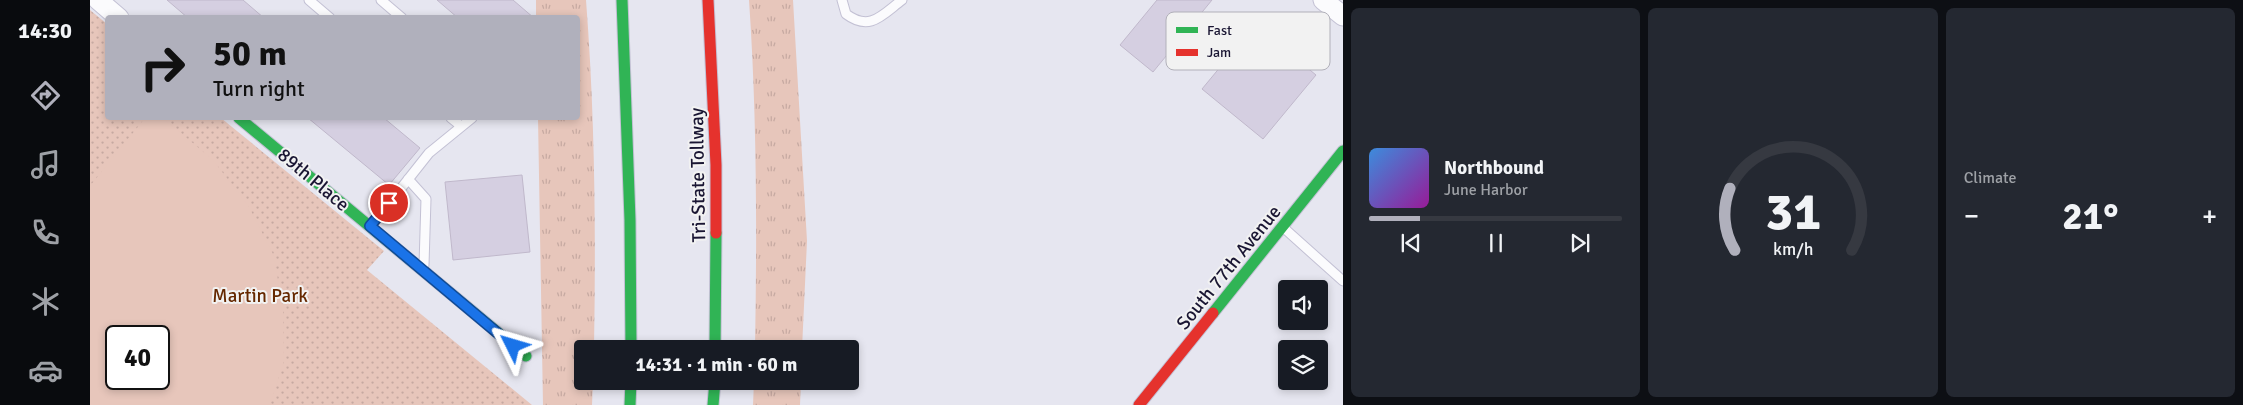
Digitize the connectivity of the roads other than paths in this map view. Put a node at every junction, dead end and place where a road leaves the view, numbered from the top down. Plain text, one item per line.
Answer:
1 (98, 0) edge
2 (309, 0) edge
3 (381, 0) edge
4 (622, 0) edge
5 (708, 0) edge
6 (842, 0) edge
7 (902, 0) edge
8 (1323, 0) edge
9 (116, 15) edge
10 (326, 15) edge
11 (398, 15) edge
12 (1343, 16) edge
13 (241, 120) edge
14 (454, 120) edge
15 (469, 120) edge
16 (461, 126) junction
17 (1343, 150) edge
18 (408, 180) junction
19 (370, 226) junction
20 (1283, 228) junction
21 (423, 271) junction
22 (1343, 281) edge
23 (631, 340) edge
24 (715, 340) edge
25 (526, 356) dead end
26 (631, 390) edge
27 (714, 390) edge
28 (630, 405) edge
29 (713, 405) edge
30 (1139, 405) edge

1 - 9 street
2 - 10 lane
3 - 11 lane
4 - 23 main road
5 - 24 main road, Tri-State Tollway
6 - 7 lane
8 - 12 street
13 - 19 main road, 89th Place
14 - 16 lane
15 - 16 lane
16 - 18 lane
17 - 20 main road, South 77th Avenue
18 - 19 lane
18 - 21 lane
19 - 21 main road, 89th Place
20 - 22 lane
20 - 30 main road, South 77th Avenue
21 - 25 main road, 89th Place
26 - 28 main road
27 - 29 main road

